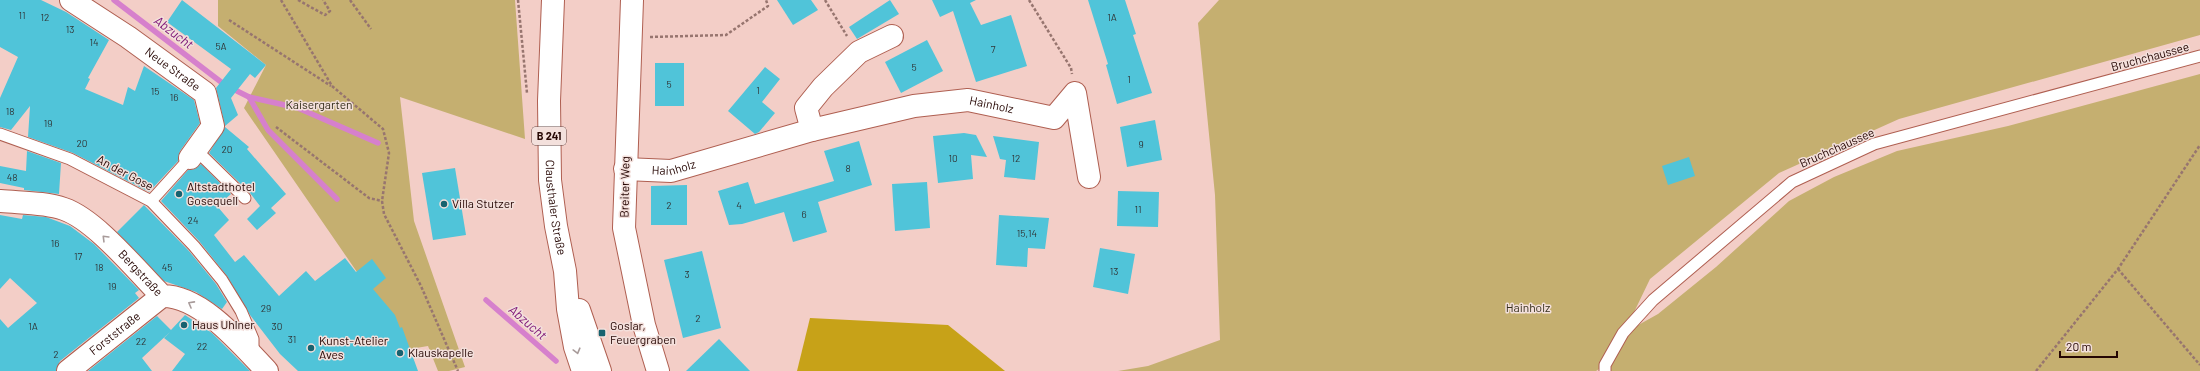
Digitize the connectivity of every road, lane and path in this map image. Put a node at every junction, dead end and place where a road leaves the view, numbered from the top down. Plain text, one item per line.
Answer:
1 (72, 0) edge
2 (282, 0) edge
3 (298, 0) edge
4 (323, 0) edge
5 (350, 0) edge
6 (553, 0) edge
7 (632, 0) edge
8 (766, 0) edge
9 (826, 0) edge
10 (1029, 0) edge
11 (229, 20) dead end
12 (371, 28) dead end
13 (892, 36) dead end
14 (630, 38) junction
15 (850, 41) dead end
16 (2200, 56) edge
17 (1071, 68) dead end
18 (332, 86) junction
19 (276, 127) dead end
20 (812, 130) junction
21 (0, 134) edge
22 (2200, 146) edge
23 (193, 154) junction
24 (625, 169) junction
25 (1089, 177) dead end
26 (245, 198) dead end
27 (0, 201) edge
28 (151, 201) junction
29 (382, 201) junction
30 (2118, 269) junction
31 (565, 271) junction
32 (162, 296) junction
33 (260, 364) edge
34 (2200, 365) edge
35 (68, 371) edge
36 (458, 371) edge
37 (583, 371) edge
38 (600, 371) edge
39 (658, 371) edge
40 (1605, 371) edge
41 (2036, 371) edge

1 - 23 street, Neue Straße
2 - 18 path
3 - 4 path
5 - 12 path
6 - 31 street, Clausthaler Straße / B 241
7 - 14 street, Breiter Weg
8 - 14 path
9 - 15 path
10 - 17 path
11 - 18 path
13 - 20 street
14 - 24 street, Breiter Weg
16 - 40 lane, Bruchchaussee
18 - 29 path
19 - 29 path
20 - 24 street, Hainholz
20 - 25 street, Hainholz
21 - 28 lane, An der Gose
22 - 30 path
23 - 26 lane
23 - 28 lane, Neue Straße
24 - 39 street, Breiter Weg
32 -> 27 street, Bergstraße
28 - 33 lane, An der Gose
29 - 36 path
30 - 34 path
30 - 41 path
31 -> 37 street, Clausthaler Straße / B 241
31 - 38 street, Clausthaler Straße / B 241
33 -> 32 street, Bergstraße
32 - 35 street, Forststraße

